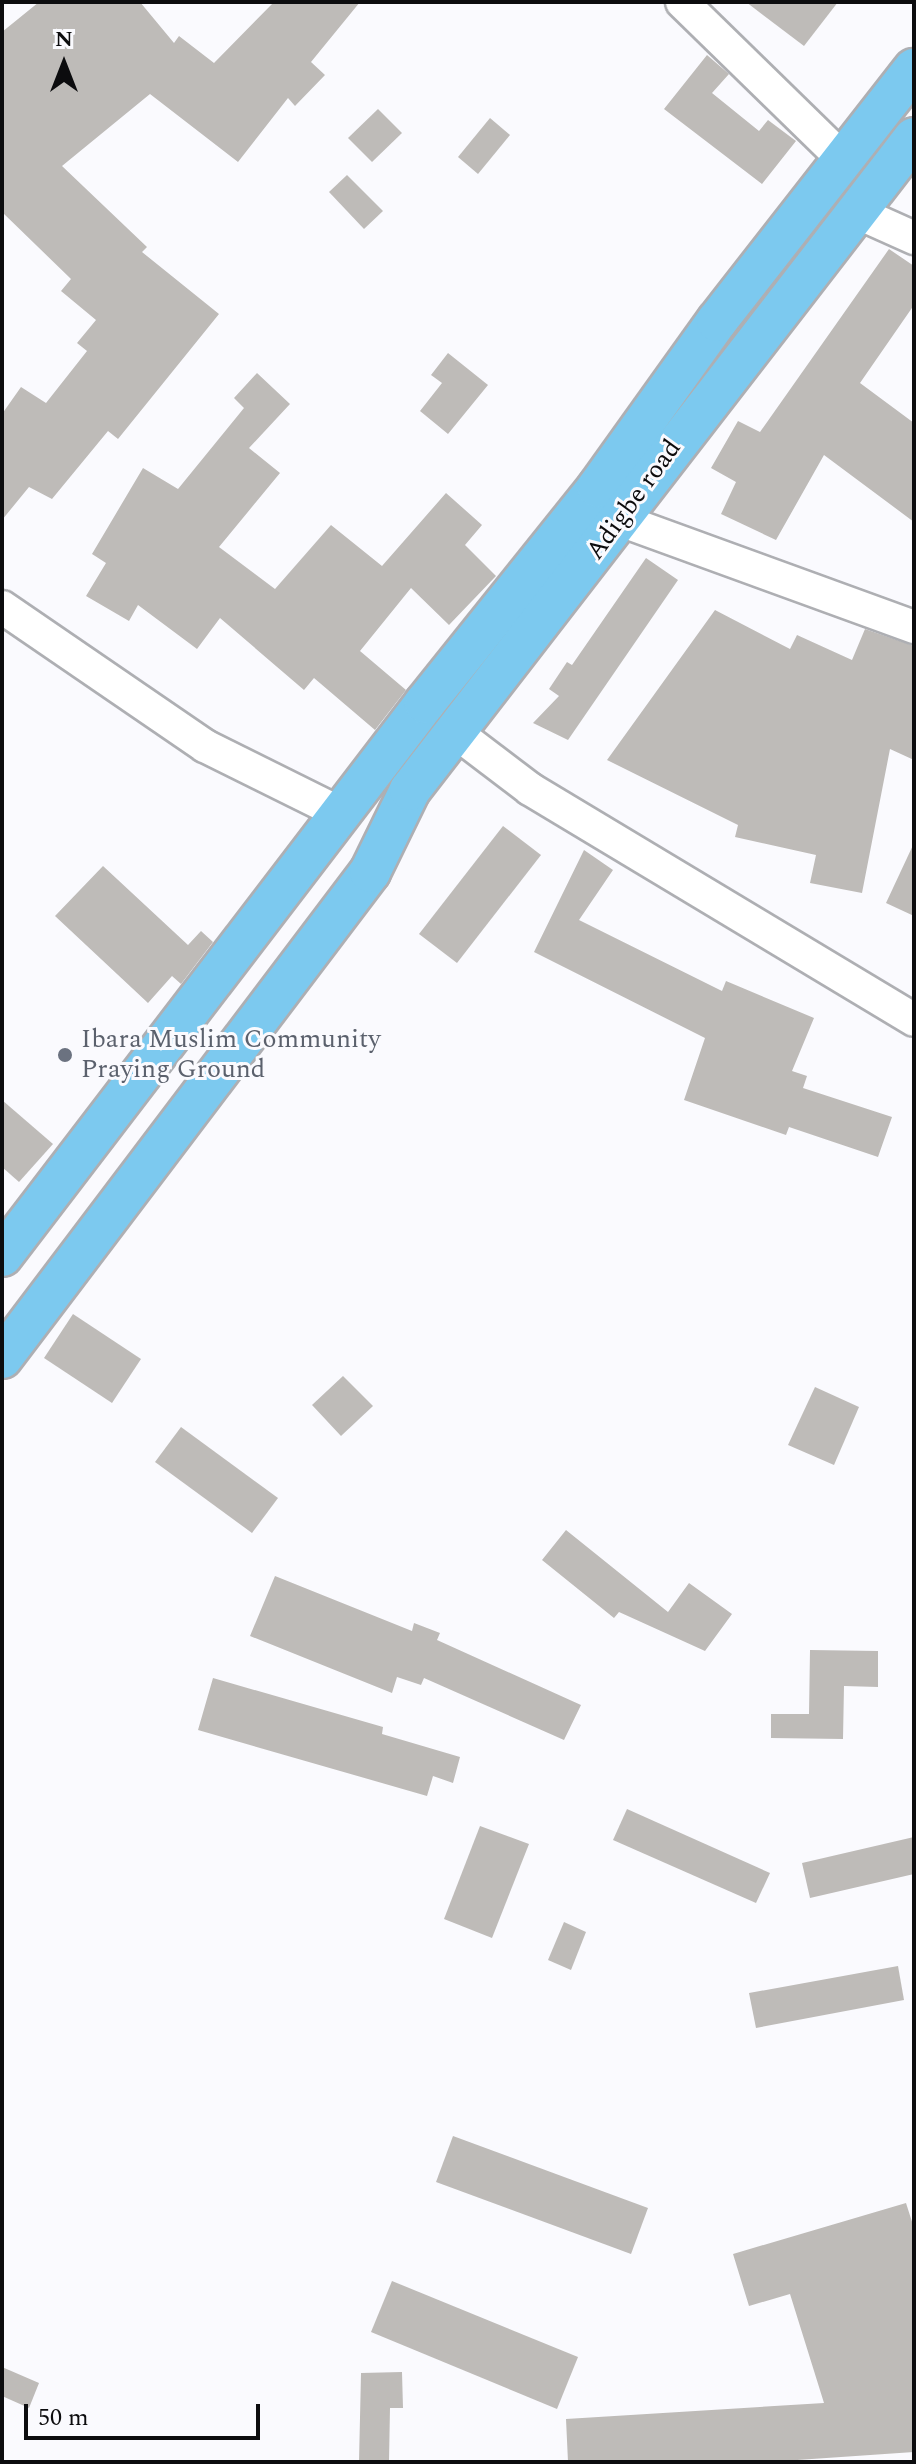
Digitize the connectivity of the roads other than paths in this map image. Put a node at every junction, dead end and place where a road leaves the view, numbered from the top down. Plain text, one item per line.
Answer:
1 (682, 2) edge
2 (914, 69) edge
3 (914, 138) edge
4 (842, 158) junction
5 (856, 212) junction
6 (914, 238) edge
7 (620, 520) junction
8 (2, 607) edge
9 (914, 627) edge
10 (455, 732) junction
11 (340, 813) junction
12 (914, 1020) edge
13 (2, 1256) edge
14 (2, 1358) edge

1 - 4 street
2 - 4 main road
3 - 5 main road, Adigbe road
4 - 11 main road
5 - 6 street
5 - 7 main road, Adigbe road
7 - 9 street
7 - 10 main road, Adigbe road
8 - 11 street
10 - 12 street
10 - 14 main road, Adigbe road
11 - 13 main road

